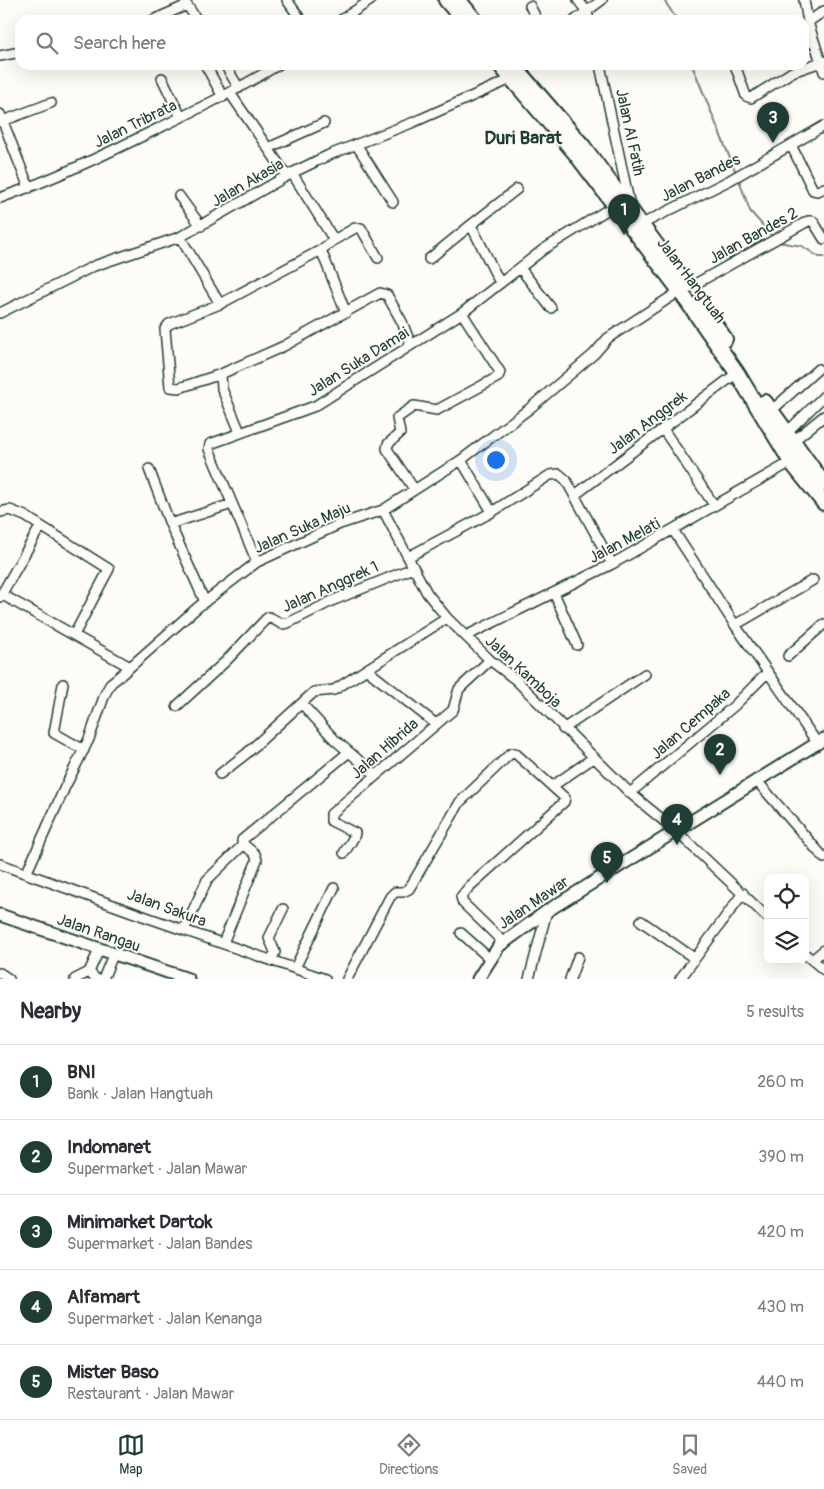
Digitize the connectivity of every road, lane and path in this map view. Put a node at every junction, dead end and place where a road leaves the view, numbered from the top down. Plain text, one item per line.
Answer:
1 (287, 0) edge
2 (446, 0) edge
3 (458, 0) edge
4 (578, 0) edge
5 (602, 0) edge
6 (804, 0) edge
7 (364, 2) edge
8 (530, 6) dead end
9 (824, 11) edge
10 (164, 15) edge
11 (194, 15) edge
12 (298, 15) edge
13 (347, 15) edge
14 (459, 15) edge
15 (471, 15) edge
16 (534, 15) edge
17 (587, 15) edge
18 (589, 15) edge
19 (807, 15) edge
20 (809, 21) edge
21 (809, 25) edge
22 (814, 41) junction
23 (809, 42) edge
24 (15, 53) edge
25 (0, 56) edge
26 (822, 61) edge
27 (809, 66) edge
28 (209, 70) edge
29 (228, 70) edge
30 (270, 70) edge
31 (601, 70) edge
32 (737, 70) edge
33 (797, 70) edge
34 (512, 72) edge
35 (824, 72) edge
36 (162, 78) dead end
37 (239, 88) junction
38 (226, 95) junction
39 (51, 103) dead end
40 (181, 117) junction
41 (1, 119) edge
42 (324, 123) dead end
43 (824, 126) edge
44 (356, 144) junction
45 (790, 145) junction
46 (268, 148) junction
47 (290, 174) junction
48 (29, 188) junction
49 (824, 188) edge
50 (517, 189) dead end
51 (179, 196) dead end
52 (0, 198) edge
53 (393, 202) dead end
54 (615, 205) junction
55 (630, 206) junction
56 (642, 224) junction
57 (471, 225) junction
58 (201, 226) junction
59 (180, 237) junction
60 (824, 239) edge
61 (334, 240) junction
62 (321, 250) junction
63 (378, 258) dead end
64 (429, 258) dead end
65 (664, 263) junction
66 (520, 268) junction
67 (500, 283) junction
68 (684, 290) junction
69 (220, 304) junction
70 (551, 308) dead end
71 (0, 312) edge
72 (346, 313) junction
73 (462, 313) junction
74 (411, 345) junction
75 (818, 370) dead end
76 (737, 372) junction
77 (221, 374) junction
78 (824, 396) edge
79 (771, 411) junction
80 (824, 416) edge
81 (663, 429) junction
82 (240, 432) junction
83 (789, 438) junction
84 (461, 460) junction
85 (791, 462) junction
86 (149, 469) dead end
87 (824, 484) edge
88 (414, 489) junction
89 (575, 495) junction
90 (823, 501) edge
91 (232, 504) junction
92 (714, 505) junction
93 (383, 510) junction
94 (0, 512) edge
95 (492, 512) junction
96 (170, 524) junction
97 (40, 527) junction
98 (673, 530) junction
99 (408, 557) junction
100 (258, 562) junction
101 (612, 564) junction
102 (412, 568) junction
103 (813, 580) dead end
104 (554, 593) junction
105 (1, 595) edge
106 (205, 602) junction
107 (447, 618) junction
108 (824, 624) edge
109 (735, 625) junction
110 (74, 635) junction
111 (466, 636) junction
112 (577, 645) dead end
113 (788, 656) dead end
114 (490, 660) junction
115 (130, 667) junction
116 (368, 670) junction
117 (767, 673) junction
118 (645, 674) dead end
119 (63, 684) dead end
120 (302, 704) junction
121 (177, 706) dead end
122 (436, 724) junction
123 (563, 729) junction
124 (821, 742) edge
125 (84, 750) junction
126 (348, 752) junction
127 (593, 758) junction
128 (220, 774) dead end
129 (376, 774) junction
130 (756, 780) junction
131 (554, 785) junction
132 (630, 794) junction
133 (675, 830) junction
134 (243, 845) junction
135 (344, 853) dead end
136 (824, 858) edge
137 (0, 864) edge
138 (27, 872) junction
139 (334, 888) dead end
140 (743, 893) junction
141 (283, 909) dead end
142 (547, 911) junction
143 (764, 914) edge
144 (0, 915) edge
145 (641, 921) dead end
146 (184, 930) junction
147 (460, 932) dead end
148 (503, 942) junction
149 (223, 943) junction
150 (99, 950) junction
151 (824, 950) edge
152 (113, 955) junction
153 (578, 957) dead end
154 (809, 957) edge
155 (490, 958) junction
156 (694, 958) junction
157 (809, 958) edge
158 (272, 960) junction
159 (295, 968) junction
160 (824, 970) edge
161 (89, 972) junction
162 (0, 973) edge
163 (9, 979) edge
164 (75, 979) edge
165 (96, 979) edge
166 (103, 979) edge
167 (188, 979) edge
168 (325, 979) edge
169 (348, 979) edge
170 (478, 979) edge
171 (529, 979) edge
172 (570, 979) edge
173 (680, 979) edge

1 - 12 street
2 - 14 highway
3 - 15 highway
4 - 17 street
5 - 18 street
6 - 19 street
7 - 13 street
8 - 16 street
9 - 20 street
10 - 11 street
21 - 22 street
22 - 23 street
22 - 26 street
24 - 25 street
26 - 27 street
26 - 35 street
28 - 38 street
29 - 37 street
30 - 37 street, Jalan Tribrata
31 - 55 street, Jalan Al Fatih
32 - 33 street
34 - 44 street, Jalan Akasia
34 - 54 highway, Jalan Hangtuah
34 - 55 highway, Jalan Hangtuah
36 - 40 street
37 - 38 street, Jalan Tribrata
38 - 40 street, Jalan Tribrata
38 - 46 street
39 - 41 street
40 - 48 street, Jalan Tribrata
41 - 48 street
42 - 46 street
43 - 45 street, Jalan Bandes
44 - 47 street, Jalan Akasia
44 - 53 street
45 - 49 street
45 - 56 street, Jalan Bandes
46 - 47 street
47 - 58 street, Jalan Akasia
47 - 61 street
48 - 52 street, Jalan Tribrata
50 - 57 street
51 - 58 street
54 - 65 highway, Jalan Hangtuah
54 - 66 street, Jalan Suka Damai
55 - 56 highway, Jalan Hangtuah
56 - 65 highway, Jalan Hangtuah
57 - 64 street
57 - 67 street
58 - 59 street, Jalan Akasia
59 - 69 street
59 - 71 street, Jalan Akasia
60 - 68 street, Jalan Bandes 2
61 - 62 street
61 - 63 street
62 - 69 street
62 - 72 street
65 - 68 highway, Jalan Hangtuah
66 - 67 street, Jalan Suka Damai
66 - 70 street
67 - 73 street, Jalan Suka Damai
68 - 76 highway, Jalan Hangtuah
68 - 79 highway, Jalan Hangtuah
68 - 84 street, Jalan Suka Maju
69 - 77 street
72 - 74 street
72 - 77 street
73 - 74 street, Jalan Suka Damai
73 - 88 street
74 - 82 street, Jalan Suka Damai
75 - 79 street
76 - 81 street, Jalan Anggrek
76 - 85 highway, Jalan Hangtuah
77 - 82 street
78 - 83 street
79 - 83 highway, Jalan Hangtuah
80 - 83 street
81 - 89 street, Jalan Anggrek
81 - 92 street
82 - 91 street, Jalan Suka Damai
83 - 87 highway, Jalan Hangtuah
84 - 88 street, Jalan Suka Maju
84 - 95 street
85 - 90 highway, Jalan Hangtuah
85 - 92 street, Jalan Melati
86 - 96 street
88 - 93 street, Jalan Suka Maju
89 - 95 street
89 - 101 street
91 - 96 street
91 - 100 street, Jalan Suka Damai
92 - 98 street, Jalan Melati
93 - 99 street, Jalan Kamboja
93 - 100 street, Jalan Suka Maju
94 - 97 street
95 - 99 street
96 - 106 street
97 - 105 street
97 - 110 street
98 - 101 street, Jalan Melati
98 - 109 street
99 - 102 street, Jalan Kamboja
100 - 106 street, Jalan Suka Maju
101 - 104 street, Jalan Melati
102 - 107 street, Jalan Kamboja
102 - 121 street, Jalan Anggrek 1
103 - 109 street
104 - 111 street, Jalan Melati
104 - 112 street
105 - 110 street
106 - 115 street, Jalan Suka Maju
107 - 111 street, Jalan Kamboja
107 - 116 street
108 - 113 street
109 - 117 street
110 - 115 street
111 - 114 street, Jalan Kamboja
114 - 122 street, Jalan Hibrida
114 - 123 street, Jalan Kamboja
115 - 125 street, Jalan Suka Maju
116 - 120 street
116 - 122 street
117 - 124 street
117 - 132 street, Jalan Cempaka
118 - 123 street
119 - 125 street
120 - 126 street
120 - 128 street
122 - 129 street, Jalan Hibrida
123 - 127 street, Jalan Kamboja
124 - 130 main road, Jalan Mawar
125 - 138 street, Jalan Suka Maju
126 - 129 street
126 - 134 street
127 - 131 street
127 - 132 street, Jalan Kamboja
129 - 135 street, Jalan Hibrida
130 - 133 main road, Jalan Mawar
130 - 136 street
131 - 148 street
131 - 169 street
132 - 133 street, Jalan Kamboja
133 - 140 street, Jalan Kamboja
133 - 142 main road, Jalan Mawar
134 - 146 street
134 - 149 street
137 - 138 street, Jalan Sakura
138 - 146 street, Jalan Sakura
139 - 159 street
140 - 143 street, Jalan Kamboja
140 - 156 street
141 - 158 street
142 - 148 main road, Jalan Mawar
142 - 171 street
144 - 150 main road, Jalan Rangau
145 - 156 street
146 - 149 street, Jalan Sakura
147 - 155 street
148 - 155 main road, Jalan Mawar
149 - 158 street, Jalan Sakura
150 - 152 main road, Jalan Rangau
150 - 161 street
151 - 154 street
152 - 166 street
152 - 167 main road, Jalan Rangau
153 - 172 street
155 - 170 main road, Jalan Mawar
156 - 173 street
157 - 160 street
158 - 159 street, Jalan Sakura
159 - 168 street, Jalan Sakura
161 - 164 street
161 - 165 street
162 - 163 street

